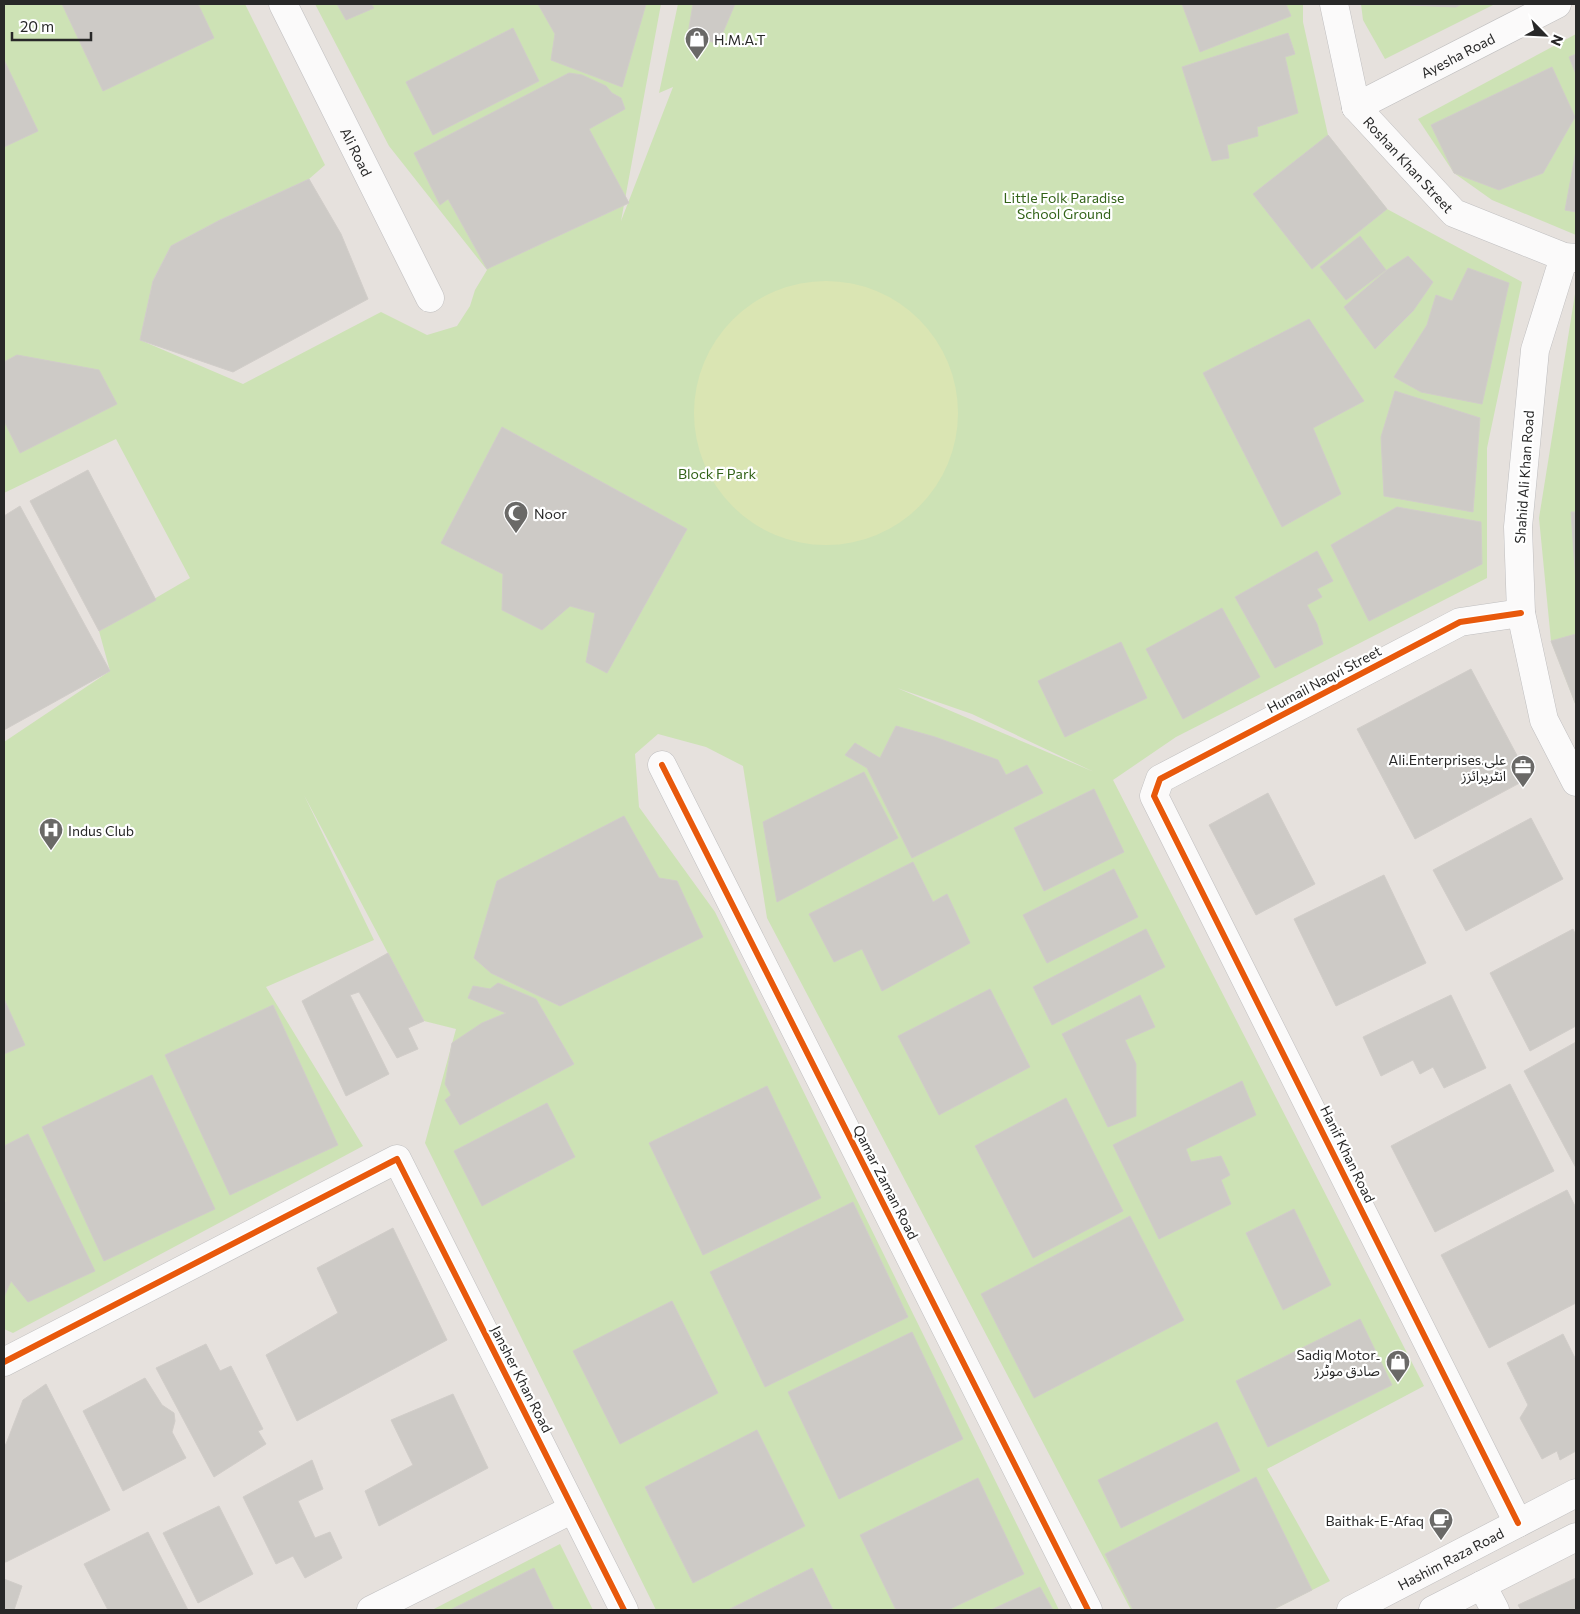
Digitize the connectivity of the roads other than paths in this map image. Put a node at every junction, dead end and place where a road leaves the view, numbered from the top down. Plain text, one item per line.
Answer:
1 (283, 4) edge
2 (1334, 4) edge
3 (1558, 4) edge
4 (1356, 107) junction
5 (1570, 257) edge
6 (430, 298) dead end
7 (1521, 612) junction
8 (662, 765) dead end
9 (1576, 782) edge
10 (1154, 796) joint
11 (4, 1362) edge
12 (1576, 1493) edge
13 (573, 1509) junction
14 (1518, 1523) junction
15 (1576, 1537) edge
16 (1482, 1585) junction
17 (371, 1610) edge
18 (624, 1610) edge
19 (1088, 1610) edge
20 (1351, 1610) edge
21 (1433, 1610) edge
22 (1495, 1610) edge

1 - 6 street, Ali Road
2 - 4 street
3 - 4 street, Ayesha Road
4 - 5 street, Roshan Khan Street
5 - 7 street, Shahid Ali Khan Road
7 - 9 street, Shahid Ali Khan Road
7 - 10 street, Humail Naqvi Street
8 - 19 street, Qamar Zaman Road
10 - 14 street, Hanif Khan Road
11 - 13 street, Jansher Khan Road
12 - 14 street, Hashim Raza Road
13 - 17 street
13 - 18 street, Jansher Khan Road
14 - 20 street, Hashim Raza Road
15 - 16 street
16 - 21 street
16 - 22 street

